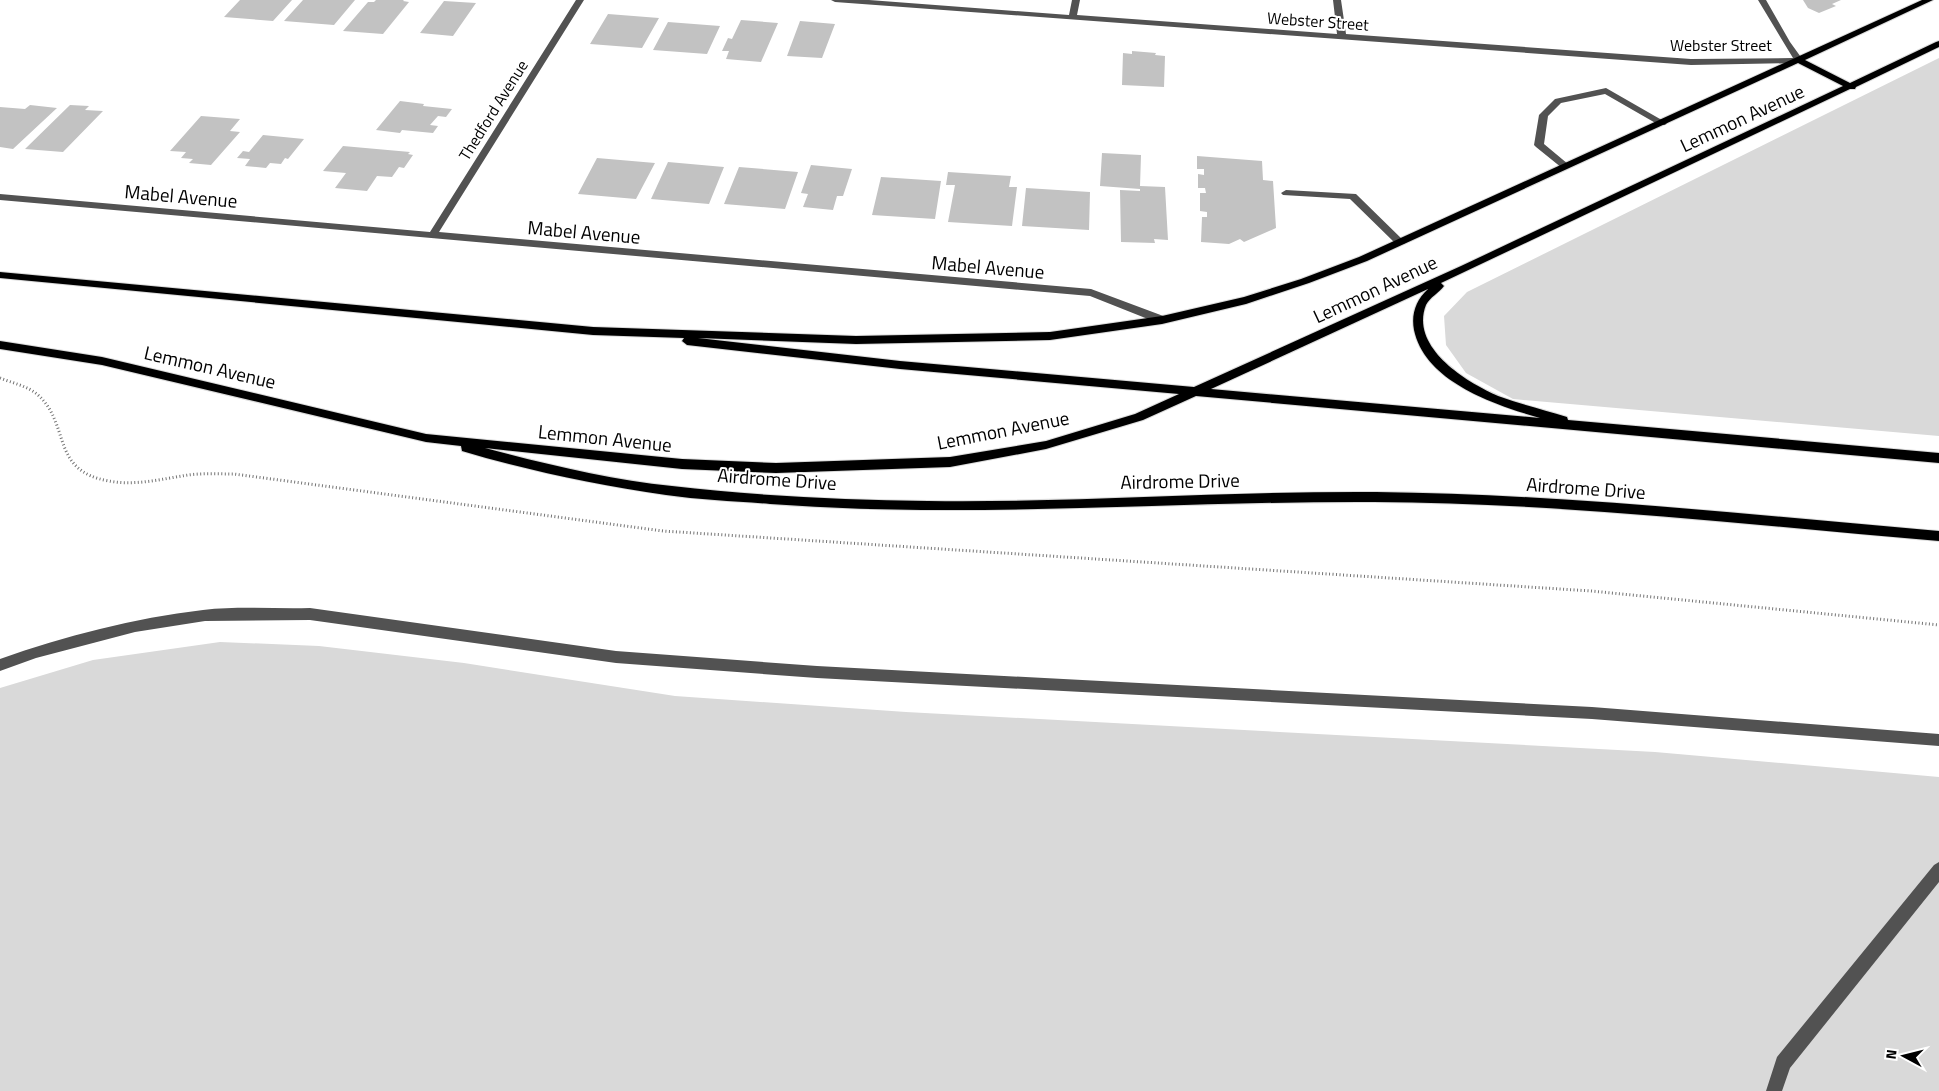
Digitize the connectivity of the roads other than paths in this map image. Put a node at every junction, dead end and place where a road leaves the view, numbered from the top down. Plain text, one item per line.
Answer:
1 (580, 0) edge
2 (835, 0) edge
3 (841, 0) edge
4 (1076, 0) edge
5 (1338, 0) edge
6 (1762, 0) edge
7 (1929, 0) edge
8 (1073, 17) junction
9 (1342, 38) junction
10 (1939, 44) edge
11 (1799, 60) junction
12 (1852, 87) junction
13 (1662, 123) junction
14 (1565, 166) junction
15 (1286, 193) dead end
16 (0, 197) edge
17 (432, 236) junction
18 (1400, 242) junction
19 (1465, 268) junction
20 (0, 274) edge
21 (1162, 320) junction
22 (593, 330) junction
23 (0, 345) edge
24 (1199, 392) junction
25 (1589, 428) junction
26 (426, 438) junction
27 (1939, 458) edge
28 (1939, 536) edge
29 (0, 665) edge
30 (1939, 740) edge
31 (1939, 870) edge
32 (1774, 1091) edge

1 - 17 street, Thedford Avenue
2 - 3 street, Webster Street
3 - 8 street, Webster Street
4 - 8 street
5 - 9 street
6 - 11 street
7 - 11 main road, Lemmon Avenue
8 - 9 street, Webster Street
9 - 11 street, Webster Street
10 - 12 main road, Lemmon Avenue
11 - 12 main road
11 - 13 main road, Lemmon Avenue
12 - 19 main road, Lemmon Avenue
13 - 14 main road, Lemmon Avenue
13 - 14 street
14 - 18 main road, Lemmon Avenue
15 - 18 street
16 - 17 street, Mabel Avenue
17 - 21 street, Mabel Avenue
18 - 21 main road, Lemmon Avenue
19 - 24 main road, Lemmon Avenue
19 - 25 main road
20 - 22 main road, Lemmon Avenue
21 - 22 main road, Lemmon Avenue
22 - 24 main road
23 - 26 main road, Lemmon Avenue
24 - 25 main road
24 - 26 main road, Lemmon Avenue
25 - 27 main road
26 - 28 main road, Airdrome Drive
29 - 30 street
31 - 32 street

